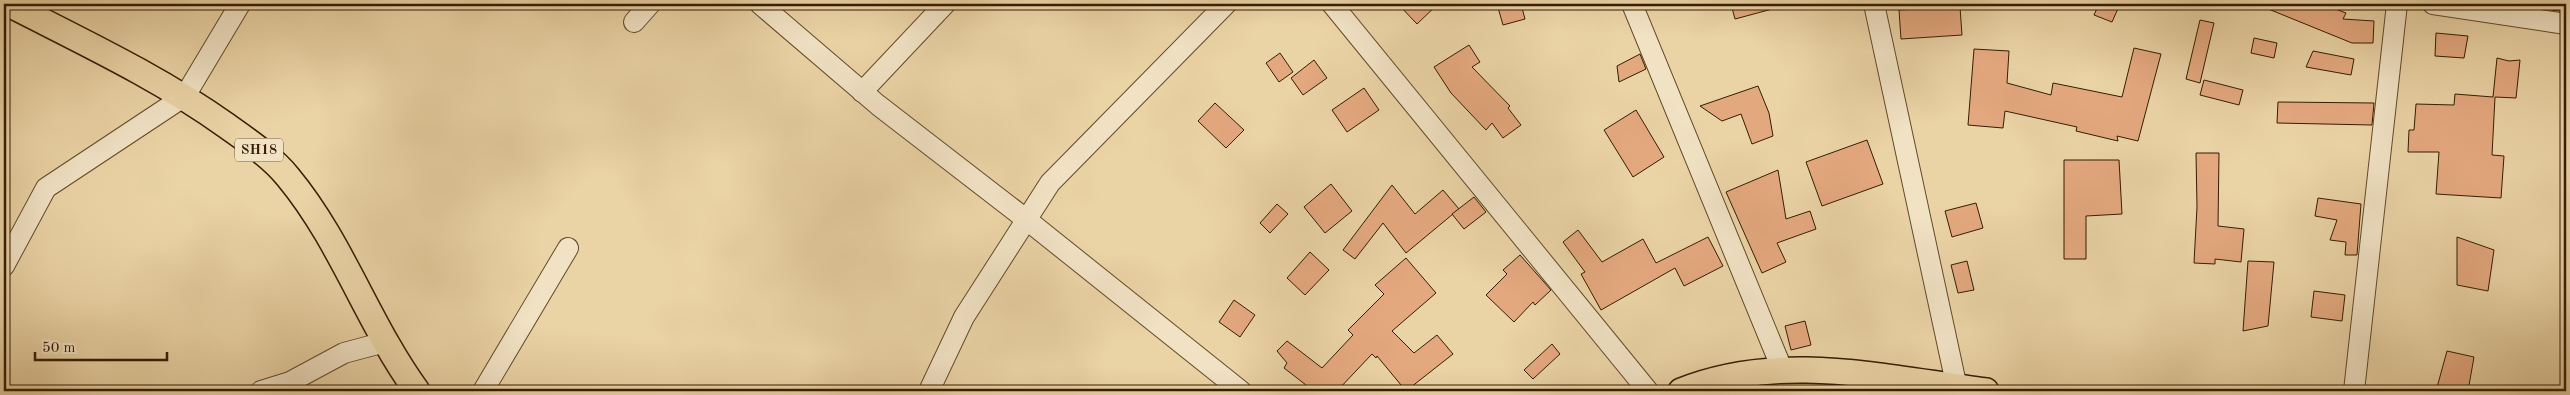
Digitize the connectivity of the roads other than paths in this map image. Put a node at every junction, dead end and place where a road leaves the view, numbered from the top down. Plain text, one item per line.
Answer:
1 (9, 4) edge
2 (240, 4) edge
3 (650, 4) edge
4 (760, 4) edge
5 (945, 4) edge
6 (1226, 4) edge
7 (1332, 4) edge
8 (1632, 4) edge
9 (1874, 4) edge
10 (2397, 4) edge
11 (2433, 4) edge
12 (634, 22) dead end
13 (2566, 24) edge
14 (862, 92) junction
15 (185, 96) junction
16 (1027, 220) junction
17 (568, 248) dead end
18 (4, 266) edge
19 (384, 342) junction
20 (1782, 369) junction
21 (1957, 388) junction
22 (260, 391) edge
23 (417, 391) edge
24 (483, 391) edge
25 (929, 391) edge
26 (1241, 391) edge
27 (1648, 391) edge
28 (1681, 391) edge
29 (1986, 391) edge
30 (2354, 391) edge

1 - 15 main road, SH18
2 - 15 street
3 - 12 street
4 - 14 street
5 - 14 street
6 - 16 street
7 - 27 street
8 - 20 street
9 - 21 street
10 - 30 street
11 - 13 street
14 - 16 street
15 - 18 street
15 - 19 main road, SH18
16 - 25 street
16 - 26 street
17 - 24 street
19 - 22 street
19 - 23 main road, SH18
20 - 21 main road
20 - 28 main road
21 - 29 main road

